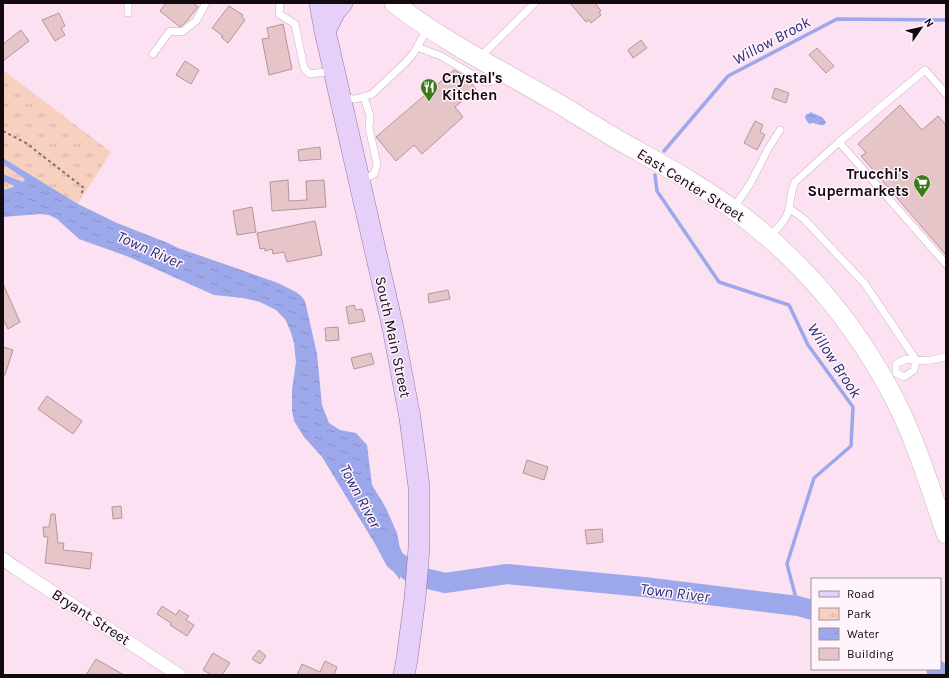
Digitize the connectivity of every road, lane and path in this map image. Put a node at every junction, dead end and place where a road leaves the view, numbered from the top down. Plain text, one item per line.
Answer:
1 (128, 3) edge
2 (206, 3) edge
3 (280, 3) edge
4 (307, 3) edge
5 (342, 3) edge
6 (394, 3) edge
7 (535, 3) edge
8 (128, 13) dead end
9 (323, 18) edge
10 (428, 28) junction
11 (417, 47) junction
12 (153, 54) dead end
13 (479, 58) junction
14 (334, 71) junction
15 (502, 72) junction
16 (946, 94) edge
17 (364, 97) junction
18 (340, 98) junction
19 (780, 130) dead end
20 (3, 131) edge
21 (839, 142) junction
22 (360, 181) junction
23 (80, 196) dead end
24 (789, 208) junction
25 (733, 209) junction
26 (768, 237) junction
27 (946, 264) edge
28 (946, 356) edge
29 (916, 360) junction
30 (890, 377) junction
31 (946, 534) edge
32 (3, 559) edge
33 (179, 675) edge
34 (404, 675) edge

1 - 8 lane
2 - 12 lane
3 - 14 lane
4 - 9 main road
5 - 9 main road
6 - 10 main road, East Center Street
7 - 13 lane
9 - 14 main road, South Main Street
10 - 11 lane
10 - 13 main road, East Center Street
11 - 15 lane
11 - 17 lane
13 - 15 main road, East Center Street
14 - 18 main road, South Main Street
15 - 25 main road, East Center Street
16 - 21 lane
17 - 18 lane
17 - 22 lane
18 - 22 main road, South Main Street
19 - 25 lane
20 - 23 path
21 - 24 lane
21 - 27 lane
22 - 34 main road, South Main Street
24 - 26 lane
24 - 29 lane
25 - 26 main road, East Center Street
26 - 30 main road, East Center Street
28 - 29 lane
29 - 30 lane
29 - 30 lane
30 - 31 main road, East Center Street
32 - 33 street, Bryant Street

